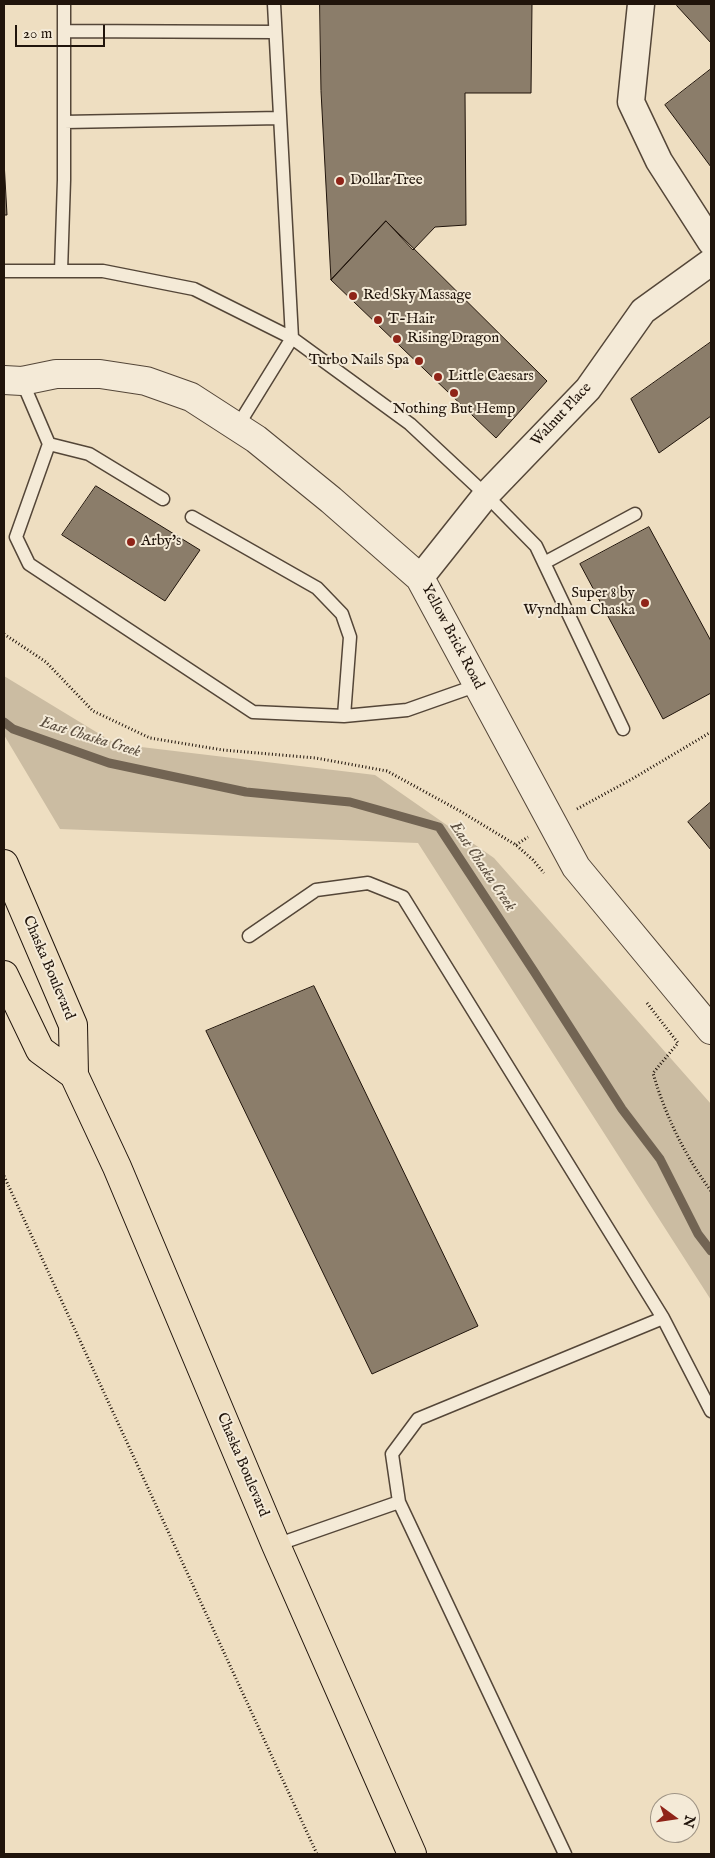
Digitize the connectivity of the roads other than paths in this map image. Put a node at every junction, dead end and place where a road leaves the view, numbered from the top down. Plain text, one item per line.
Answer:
1 (64, 4) edge
2 (274, 4) edge
3 (640, 4) edge
4 (64, 31) junction
5 (275, 32) junction
6 (280, 118) junction
7 (64, 122) junction
8 (711, 242) edge
9 (711, 262) edge
10 (4, 271) edge
11 (61, 271) junction
12 (292, 338) junction
13 (10, 386) edge
14 (236, 427) junction
15 (50, 444) junction
16 (486, 495) junction
17 (163, 499) dead end
18 (635, 514) dead end
19 (192, 518) dead end
20 (544, 563) junction
21 (420, 578) junction
22 (478, 686) junction
23 (344, 716) junction
24 (623, 728) dead end
25 (4, 864) edge
26 (248, 936) dead end
27 (4, 975) edge
28 (711, 1030) edge
29 (74, 1075) junction
30 (663, 1318) junction
31 (711, 1410) edge
32 (399, 1502) junction
33 (276, 1545) junction
34 (412, 1854) edge
35 (564, 1854) edge

1 - 4 lane
2 - 5 lane
3 - 8 street
4 - 5 lane
4 - 7 lane
5 - 6 lane
6 - 7 lane
6 - 12 lane
7 - 11 lane
9 - 16 street, Walnut Place
10 - 11 lane
11 - 12 lane
12 - 14 lane
12 - 16 lane
13 - 14 street, Yellow Brick Road
13 - 15 lane
14 - 21 street, Yellow Brick Road
15 - 17 lane
15 - 23 lane
16 - 20 lane
16 - 21 street, Walnut Place
18 - 20 lane
19 - 23 lane
20 - 24 lane
21 - 22 street, Yellow Brick Road
22 - 23 lane
22 - 28 street, Yellow Brick Road
25 - 29 main road, Chaska Boulevard
26 - 30 lane
27 - 29 main road, Chaska Boulevard
29 - 33 main road, Chaska Boulevard
30 - 31 lane
30 - 32 lane
32 - 33 lane
32 - 35 lane
33 - 34 main road, Chaska Boulevard

